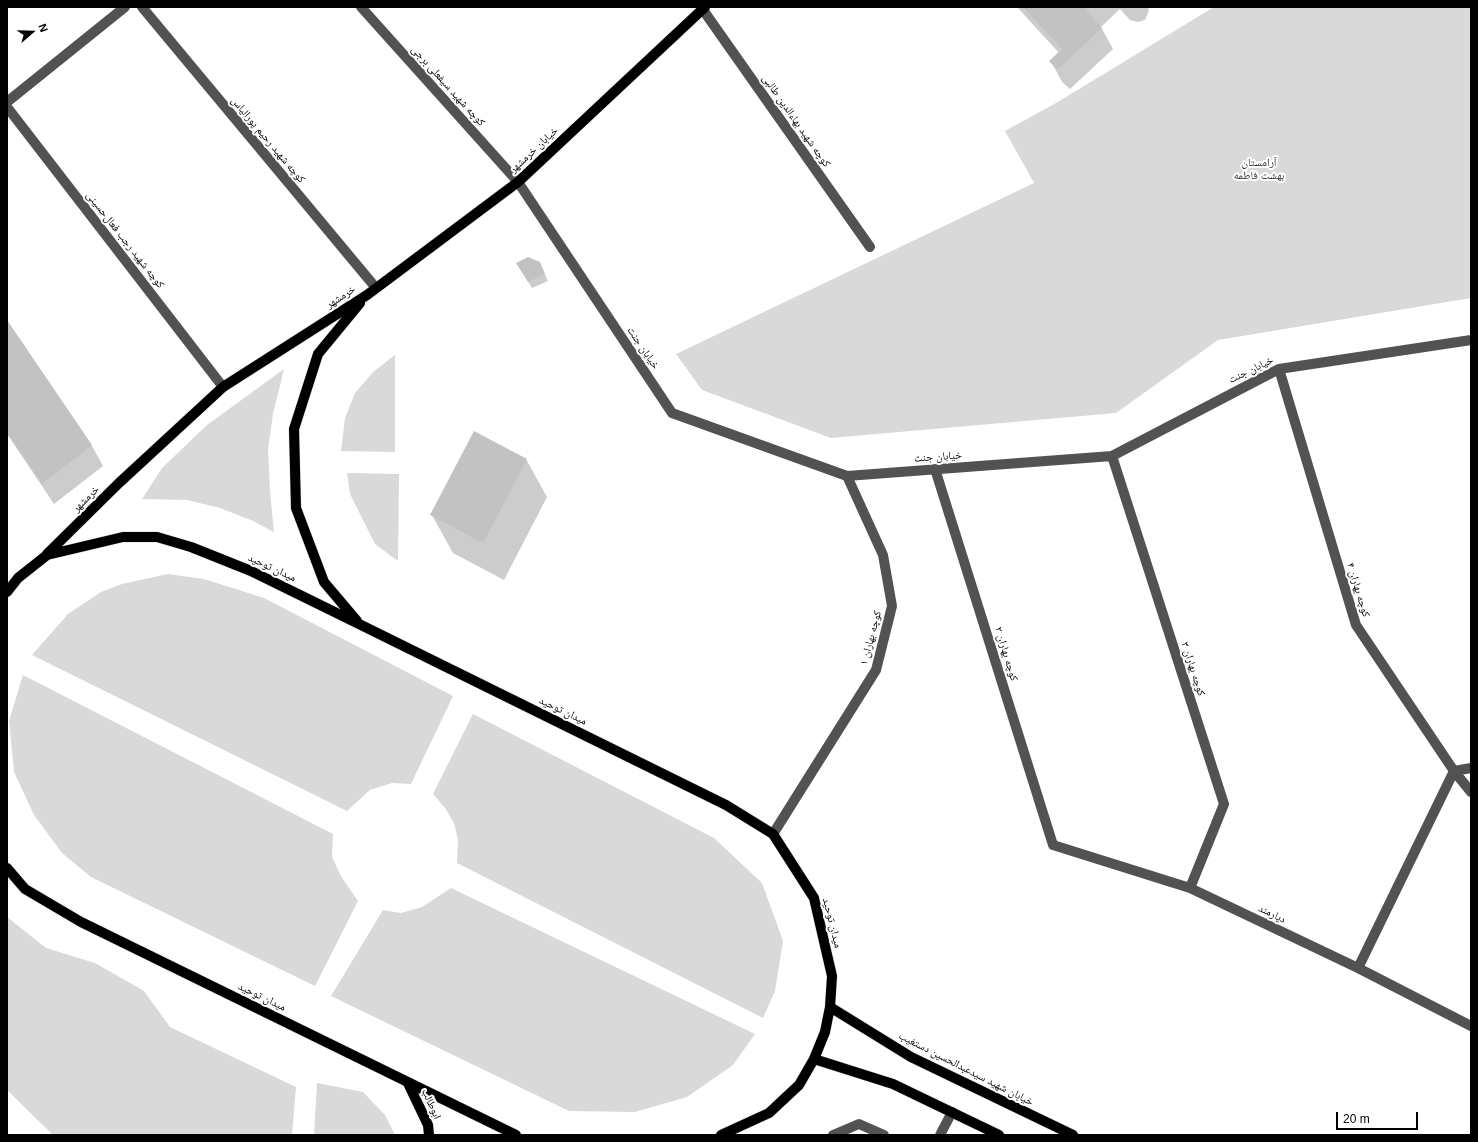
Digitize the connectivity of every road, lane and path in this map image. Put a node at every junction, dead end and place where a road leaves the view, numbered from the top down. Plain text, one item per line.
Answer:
1 (125, 7) edge
2 (142, 7) edge
3 (361, 7) edge
4 (703, 8) edge
5 (7, 102) edge
6 (7, 107) edge
7 (518, 182) junction
8 (870, 247) dead end
9 (376, 288) junction
10 (367, 295) junction
11 (1471, 340) edge
12 (1279, 369) junction
13 (223, 387) junction
14 (1112, 456) junction
15 (935, 469) junction
16 (847, 476) junction
17 (47, 555) junction
18 (7, 592) edge
19 (359, 624) junction
20 (1471, 768) edge
21 (1454, 771) junction
22 (1471, 792) edge
23 (773, 834) junction
24 (1054, 846) joint
25 (7, 868) edge
26 (1190, 888) junction
27 (1358, 968) junction
28 (830, 1007) junction
29 (1471, 1026) edge
30 (814, 1059) junction
31 (408, 1082) junction
32 (952, 1112) junction
33 (429, 1135) edge
34 (516, 1135) edge
35 (721, 1135) edge
36 (833, 1135) edge
37 (884, 1135) edge
38 (940, 1135) edge
39 (999, 1135) edge
40 (1073, 1135) edge

1 - 5 street
2 - 9 street, کوچه شهید رحیم پورالیاس
3 - 7 street, کوچه شهید سیفعلی برجی
4 - 7 main road, خیابان خرمشهر
4 - 8 street, کوچه شهید بهاءالدین طالبی
6 - 13 street, کوچه شهید رجب فعال‌حسینی
7 - 9 main road, خیابان خرمشهر
7 - 16 street, خیابان جنت
9 - 10 main road, خیابان خرمشهر
10 - 13 main road, خرمشهر
10 - 19 main road, خرمشهر
11 - 12 street, خیابان جنت
12 - 14 street, خیابان جنت
12 - 21 street, کوچه بهاران ۴
13 - 17 main road, خرمشهر
14 - 15 street, خیابان جنت
14 - 26 street, کوچه بهاران ۳
15 - 16 street, خیابان جنت
15 - 24 street, کوچه بهاران ۲
16 - 23 street, کوچه بهاران ۱
17 - 18 main road, میدان توحید
17 - 19 main road, میدان توحید
19 - 23 main road, میدان توحید
20 - 21 street
21 - 22 street, کوچه بهاران ۴
21 - 27 street
23 - 28 main road, میدان توحید
24 - 26 street, دیارمند
25 - 31 main road, میدان توحید
26 - 27 street, دیارمند
27 - 29 street, دیارمند
28 - 30 main road, میدان توحید
28 - 40 main road, خیابان شهید سیدعبدالحسین دستغیب
30 - 32 main road
30 - 35 main road, میدان توحید
31 - 33 main road, ابوطالب
31 - 34 main road, میدان توحید
32 - 38 street
32 - 39 main road
36 - 37 street

